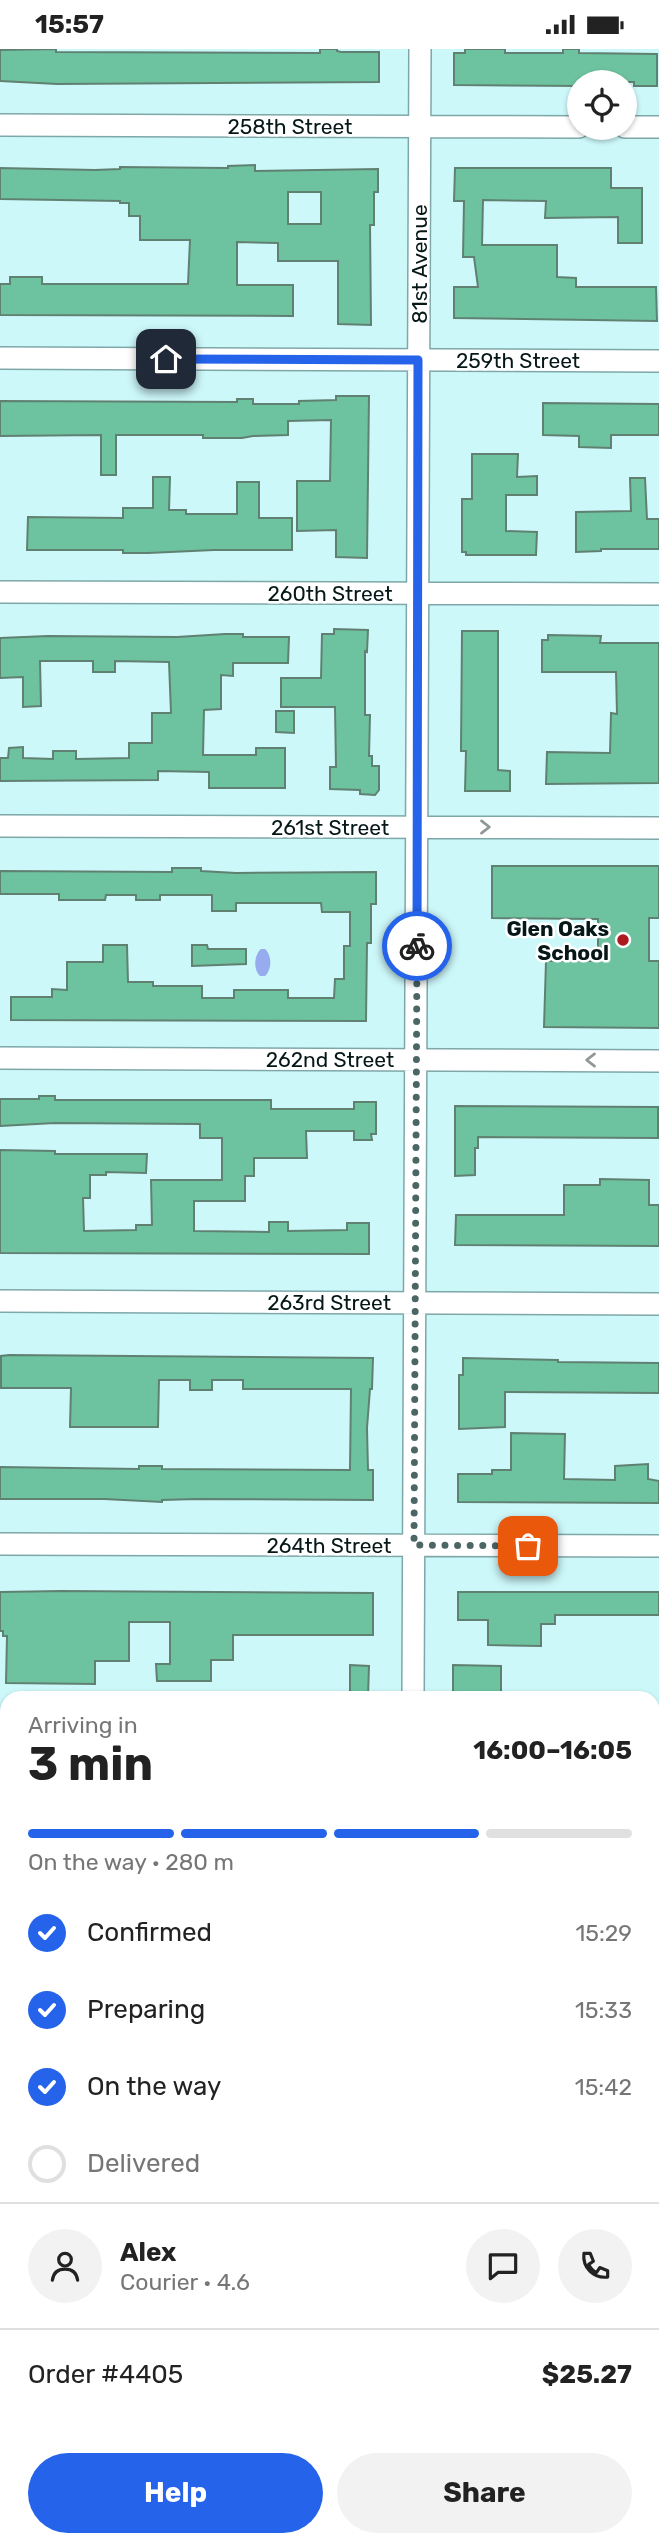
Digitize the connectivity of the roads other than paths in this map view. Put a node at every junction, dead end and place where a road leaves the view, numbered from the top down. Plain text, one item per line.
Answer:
1 (420, 49) edge
2 (0, 125) edge
3 (419, 127) junction
4 (567, 127) edge
5 (637, 127) edge
6 (659, 127) edge
7 (0, 358) edge
8 (418, 360) junction
9 (659, 361) edge
10 (0, 592) edge
11 (417, 593) junction
12 (659, 594) edge
13 (0, 826) edge
14 (416, 827) junction
15 (659, 828) edge
16 (0, 1058) edge
17 (417, 1059) junction
18 (659, 1061) edge
19 (0, 1301) edge
20 (415, 1303) junction
21 (659, 1304) edge
22 (0, 1544) edge
23 (414, 1545) junction
24 (659, 1546) edge
25 (413, 1691) edge

1 - 3 street, 81st Avenue
2 - 3 street, 258th Street
3 - 4 street, 258th Street
3 - 8 street, 81st Avenue
5 - 6 street
7 - 8 street, 259th Street
8 - 9 street, 259th Street
8 - 11 street, 81st Avenue
10 - 11 street, 260th Street
11 - 12 street, 260th Street
11 - 14 street, 81st Avenue
13 - 14 street, 261st Street
14 -> 15 street, 261st Street
14 - 17 street, 81st Avenue
16 - 17 street, 262nd Street
18 -> 17 street, 262nd Street
17 - 20 street, 81st Avenue
19 - 20 street, 263rd Street
20 - 21 street, 263rd Street
20 - 23 street, 81st Avenue
22 - 23 street, 264th Street
23 - 24 street, 264th Street
23 - 25 street, 81st Avenue

